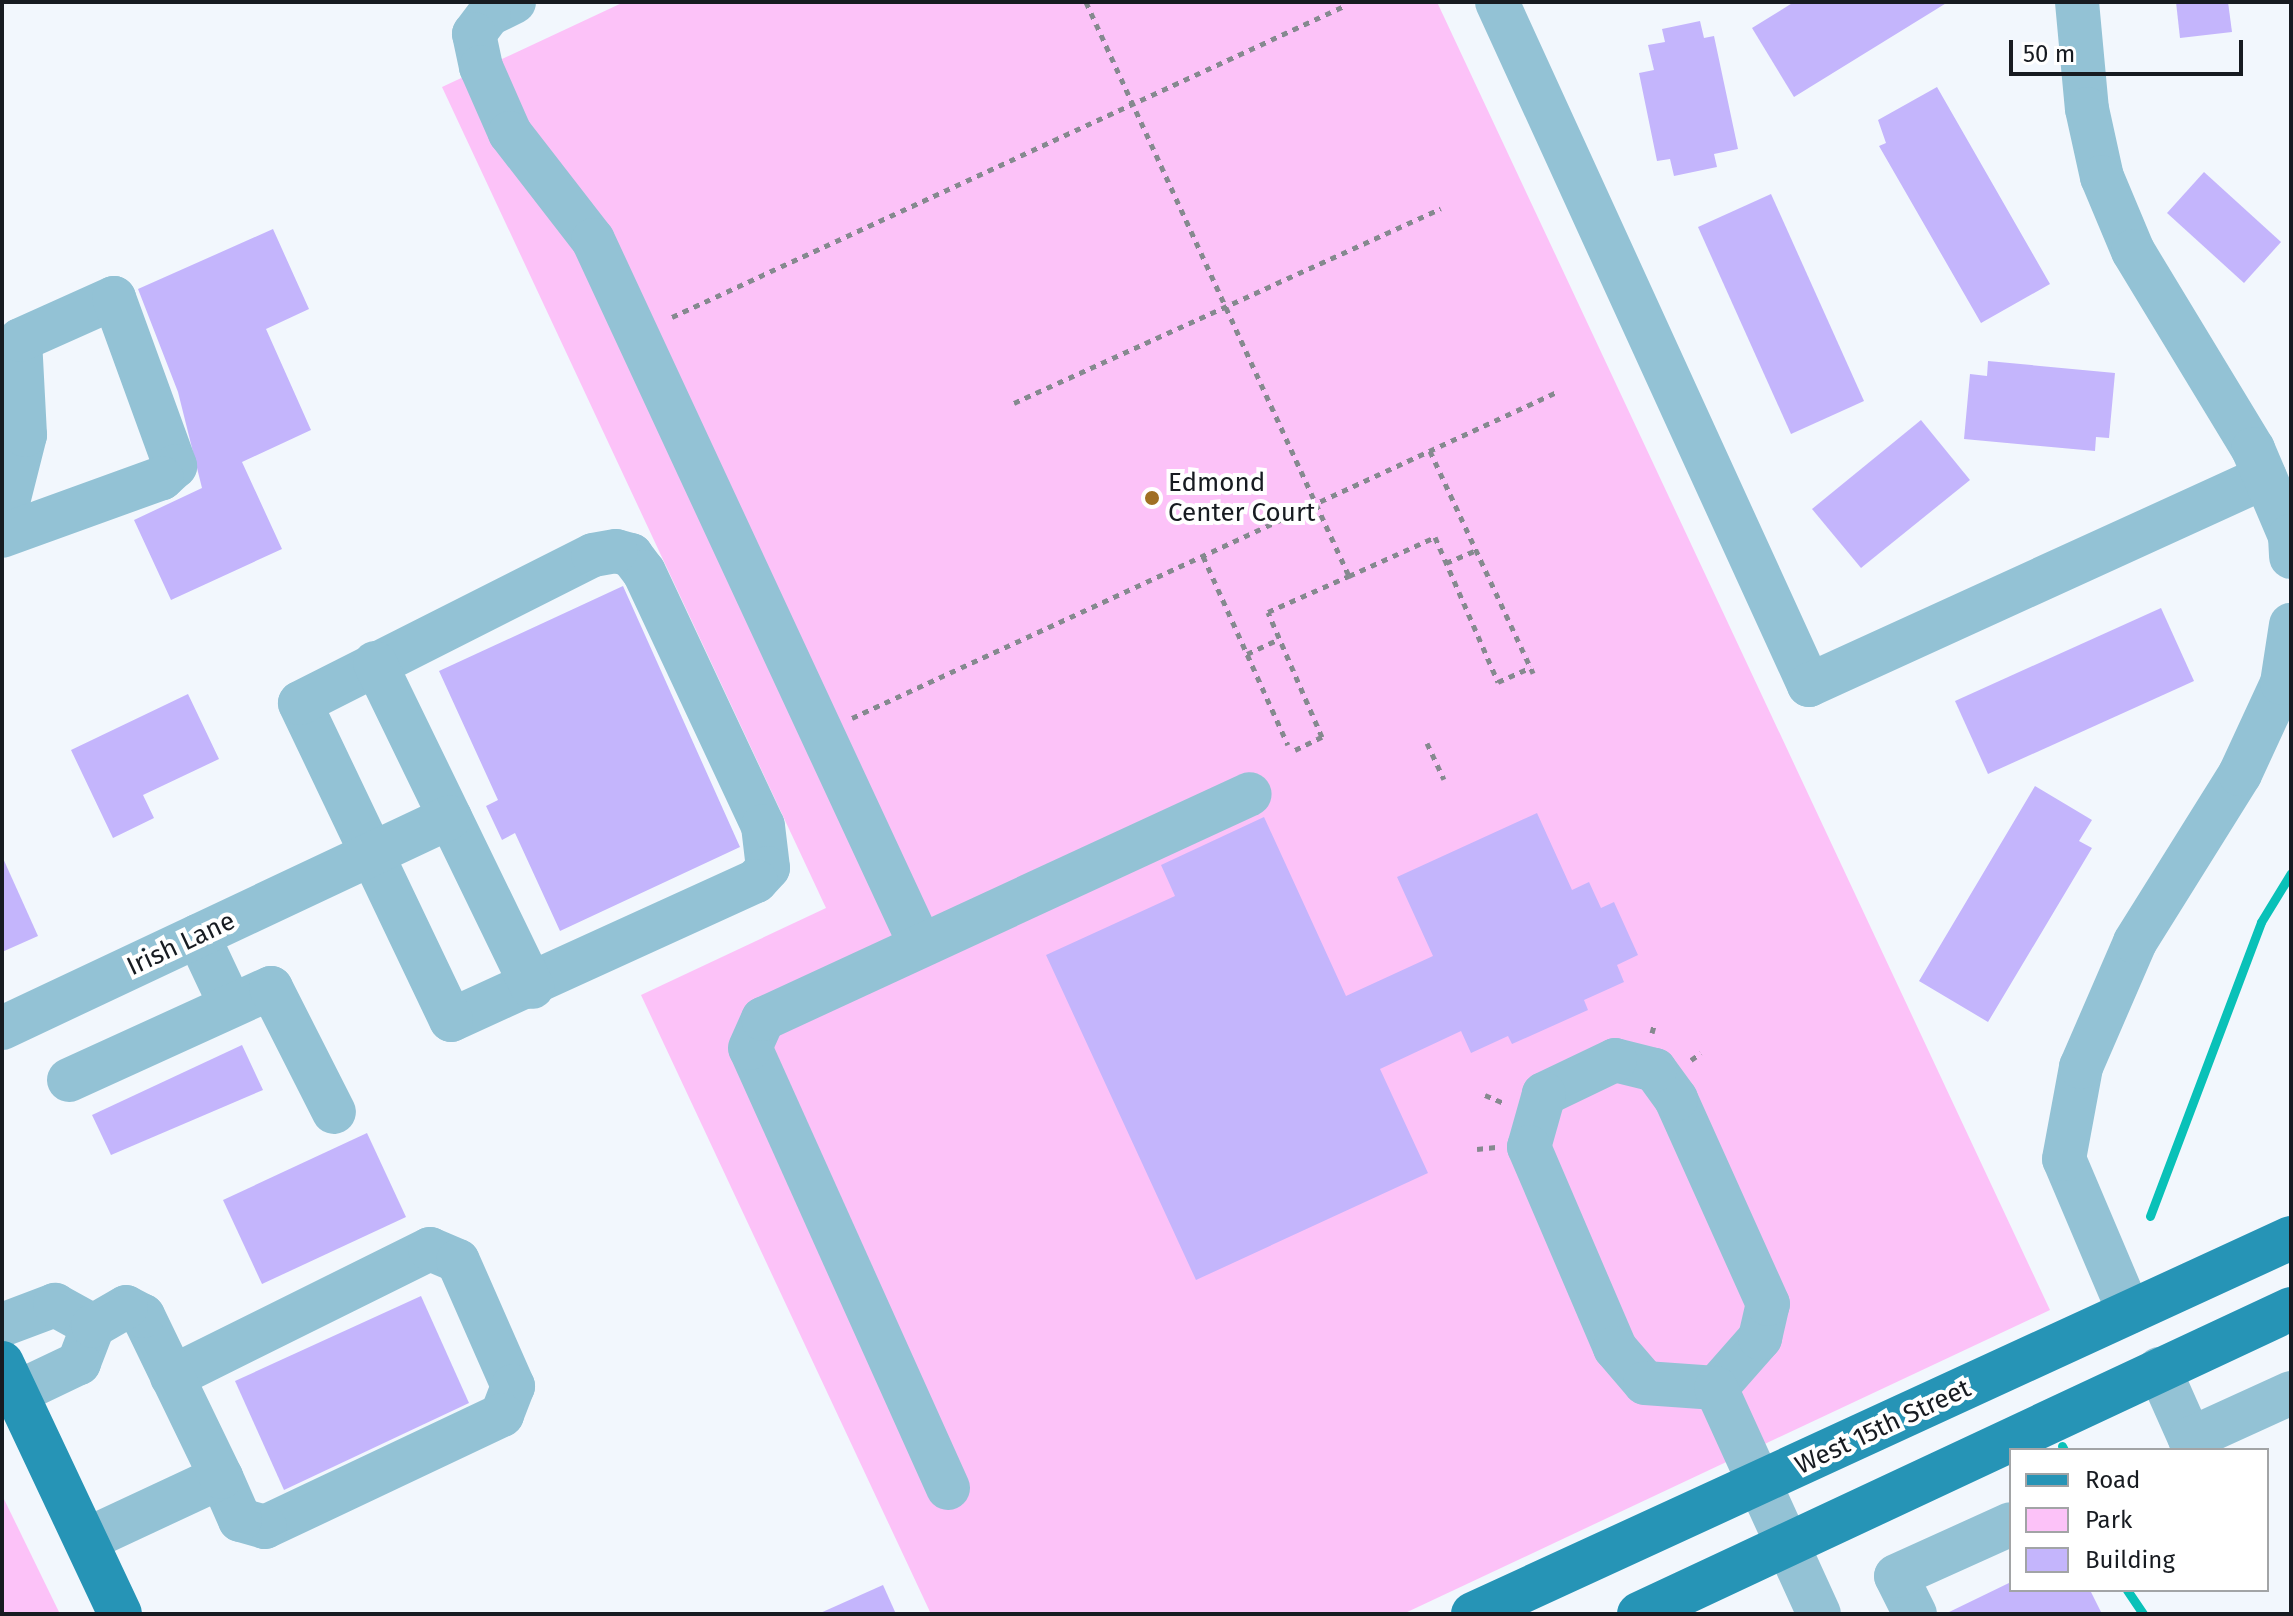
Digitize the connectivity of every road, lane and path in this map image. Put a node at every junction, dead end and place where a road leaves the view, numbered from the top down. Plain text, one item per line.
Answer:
1 (514, 2) edge
2 (1086, 2) edge
3 (1497, 2) edge
4 (2077, 2) edge
5 (1344, 6) dead end
6 (1132, 103) junction
7 (1441, 208) dead end
8 (1226, 306) junction
9 (672, 317) dead end
10 (1557, 392) dead end
11 (1014, 403) dead end
12 (1430, 451) junction
13 (2265, 477) junction
14 (1316, 504) junction
15 (2, 526) edge
16 (2, 536) edge
17 (1476, 550) junction
18 (1203, 556) junction
19 (2291, 557) edge
20 (1446, 563) junction
21 (1349, 576) junction
22 (2291, 625) edge
23 (1279, 639) junction
24 (1247, 654) junction
25 (375, 663) junction
26 (822, 732) junction
27 (1427, 743) dead end
28 (1288, 745) dead end
29 (1295, 750) dead end
30 (1444, 779) dead end
31 (1250, 794) dead end
32 (450, 817) junction
33 (364, 858) junction
34 (198, 936) junction
35 (920, 944) junction
36 (532, 987) junction
37 (231, 1006) junction
38 (2, 1028) edge
39 (69, 1080) dead end
40 (1485, 1095) dead end
41 (1512, 1106) dead end
42 (334, 1112) dead end
43 (2291, 1238) edge
44 (2291, 1309) edge
45 (2129, 1312) junction
46 (2, 1325) edge
47 (93, 1326) junction
48 (2159, 1369) junction
49 (172, 1377) junction
50 (9, 1378) edge
51 (1716, 1388) junction
52 (2291, 1393) edge
53 (2179, 1444) edge
54 (2012, 1448) edge
55 (2008, 1450) edge
56 (221, 1477) junction
57 (1758, 1485) junction
58 (948, 1488) dead end
59 (2009, 1525) edge
60 (86, 1540) junction
61 (1787, 1546) junction
62 (1664, 1609) edge
63 (120, 1614) edge
64 (1473, 1614) edge
65 (1819, 1614) edge
66 (1915, 1614) edge

1 - 26 street
2 - 6 path
3 - 13 street
4 - 13 street
5 - 6 path
6 - 8 path
6 - 9 path
7 - 8 path
8 - 11 path
8 - 14 path
10 - 12 path
12 - 14 path
12 - 17 path
13 - 19 street
14 - 18 path
14 - 21 path
15 - 16 street
17 - 20 path
17 - 20 path
18 - 24 path
18 - 26 path
20 - 21 path
21 - 23 path
22 - 45 street
23 - 24 path
23 - 29 path
24 - 28 path
25 - 32 street
25 - 33 street
25 - 36 street
26 - 35 street
27 - 30 path
31 - 35 street
32 - 33 street, Irish Lane
32 - 36 street
33 - 34 street, Irish Lane
33 - 36 street
34 - 37 street
34 - 38 street, Irish Lane
35 - 58 street
37 - 39 street
37 - 42 street
40 - 41 path
43 - 45 main road, West 15th Street
44 - 48 main road
45 - 57 main road, West 15th Street
46 - 47 street
47 - 49 street
47 - 50 street
48 - 53 street
48 - 54 main road
49 - 56 street
49 - 56 street
50 - 60 main road
51 - 51 street
51 - 57 street
52 - 53 street
55 - 61 main road
56 - 60 street
57 - 61 street
57 - 64 main road, West 15th Street
59 - 66 street
60 - 63 main road
61 - 62 main road
61 - 65 street

